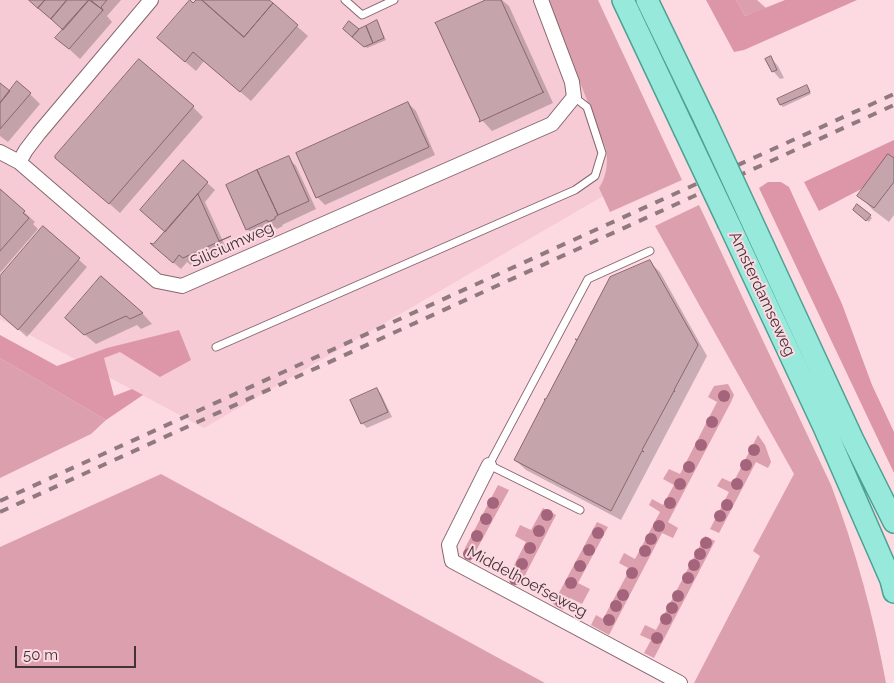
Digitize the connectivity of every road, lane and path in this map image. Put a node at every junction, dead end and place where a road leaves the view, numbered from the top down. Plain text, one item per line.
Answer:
1 (151, 0) edge
2 (345, 0) edge
3 (394, 0) edge
4 (541, 0) edge
5 (623, 0) edge
6 (647, 0) edge
7 (574, 97) junction
8 (0, 152) edge
9 (19, 162) junction
10 (650, 251) dead end
11 (216, 347) dead end
12 (489, 465) junction
13 (580, 510) dead end
14 (894, 522) edge
15 (894, 592) edge
16 (680, 683) edge

1 - 9 street
2 - 3 lane
4 - 7 street
5 - 15 main road, Amsterdamseweg, bridge
6 - 14 main road, Amsterdamseweg, bridge
7 - 9 street, Siliciumweg
7 - 11 lane
8 - 9 street, Siliciumweg
10 - 12 lane
12 - 13 lane
12 - 16 street, Middelhoefseweg

